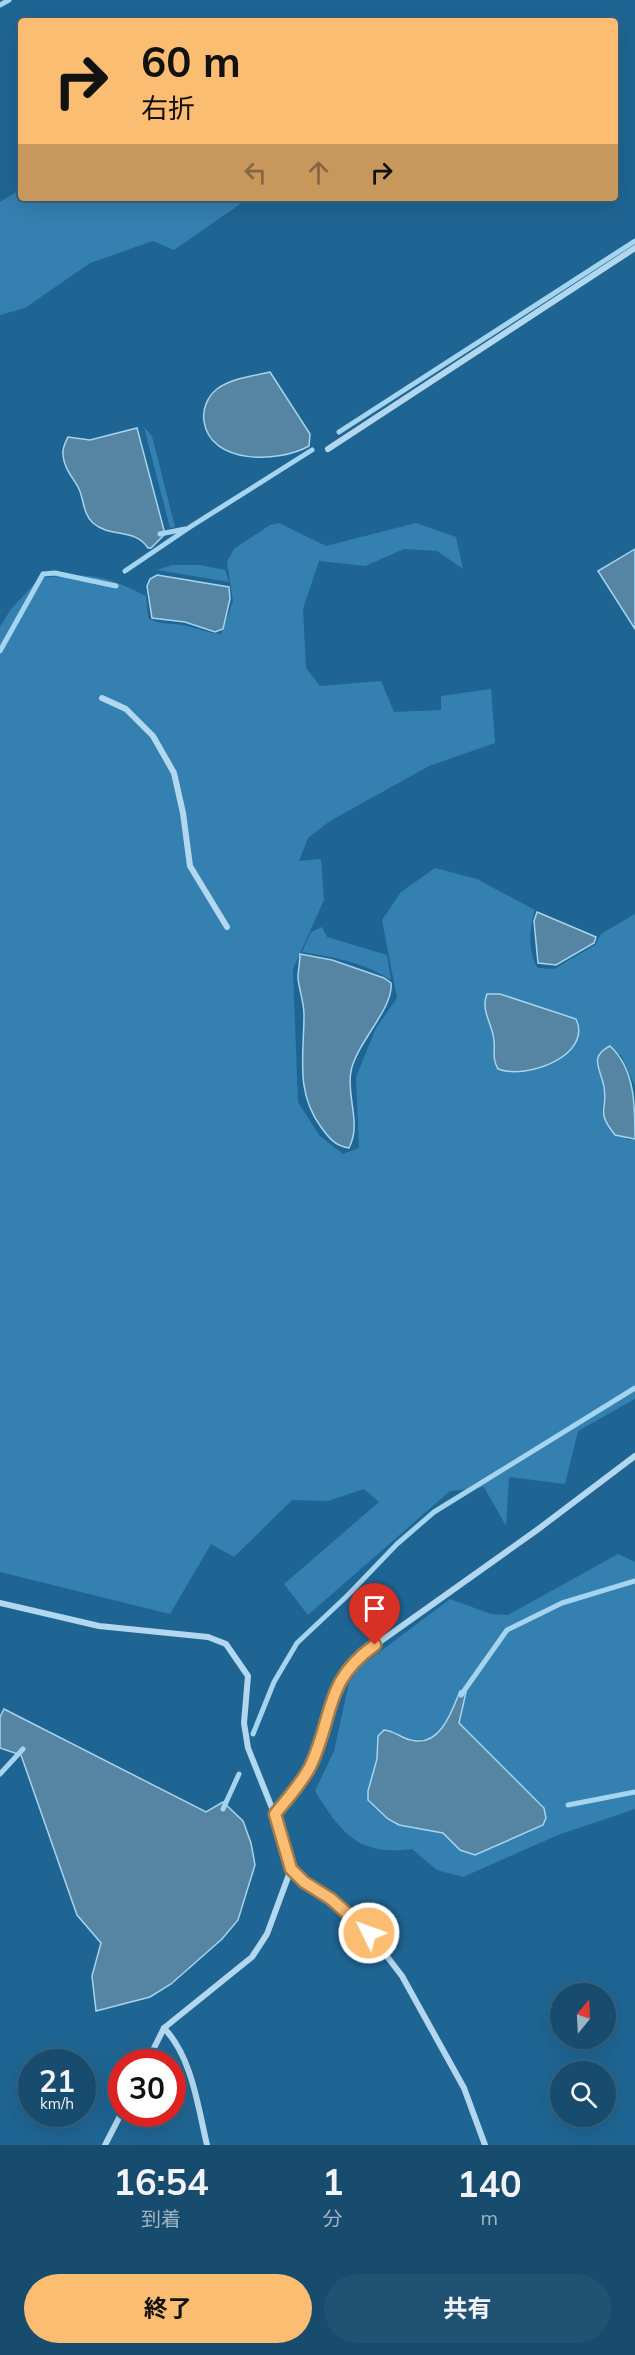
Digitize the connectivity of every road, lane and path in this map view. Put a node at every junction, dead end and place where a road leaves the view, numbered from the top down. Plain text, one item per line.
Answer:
1 (635, 248) edge
2 (328, 449) dead end
3 (102, 698) dead end
4 (227, 927) dead end
5 (635, 1456) edge
6 (0, 1603) edge
7 (275, 1814) junction
8 (291, 1869) junction
9 (164, 2028) junction
10 (154, 2049) edge
11 (114, 2127) edge
12 (105, 2145) edge
13 (207, 2145) edge
14 (485, 2145) edge

1 - 2 street
3 - 4 street
5 - 7 street
6 - 7 street
7 - 8 street
8 - 9 street
8 - 14 street
9 - 10 street
9 - 13 street
11 - 12 street

